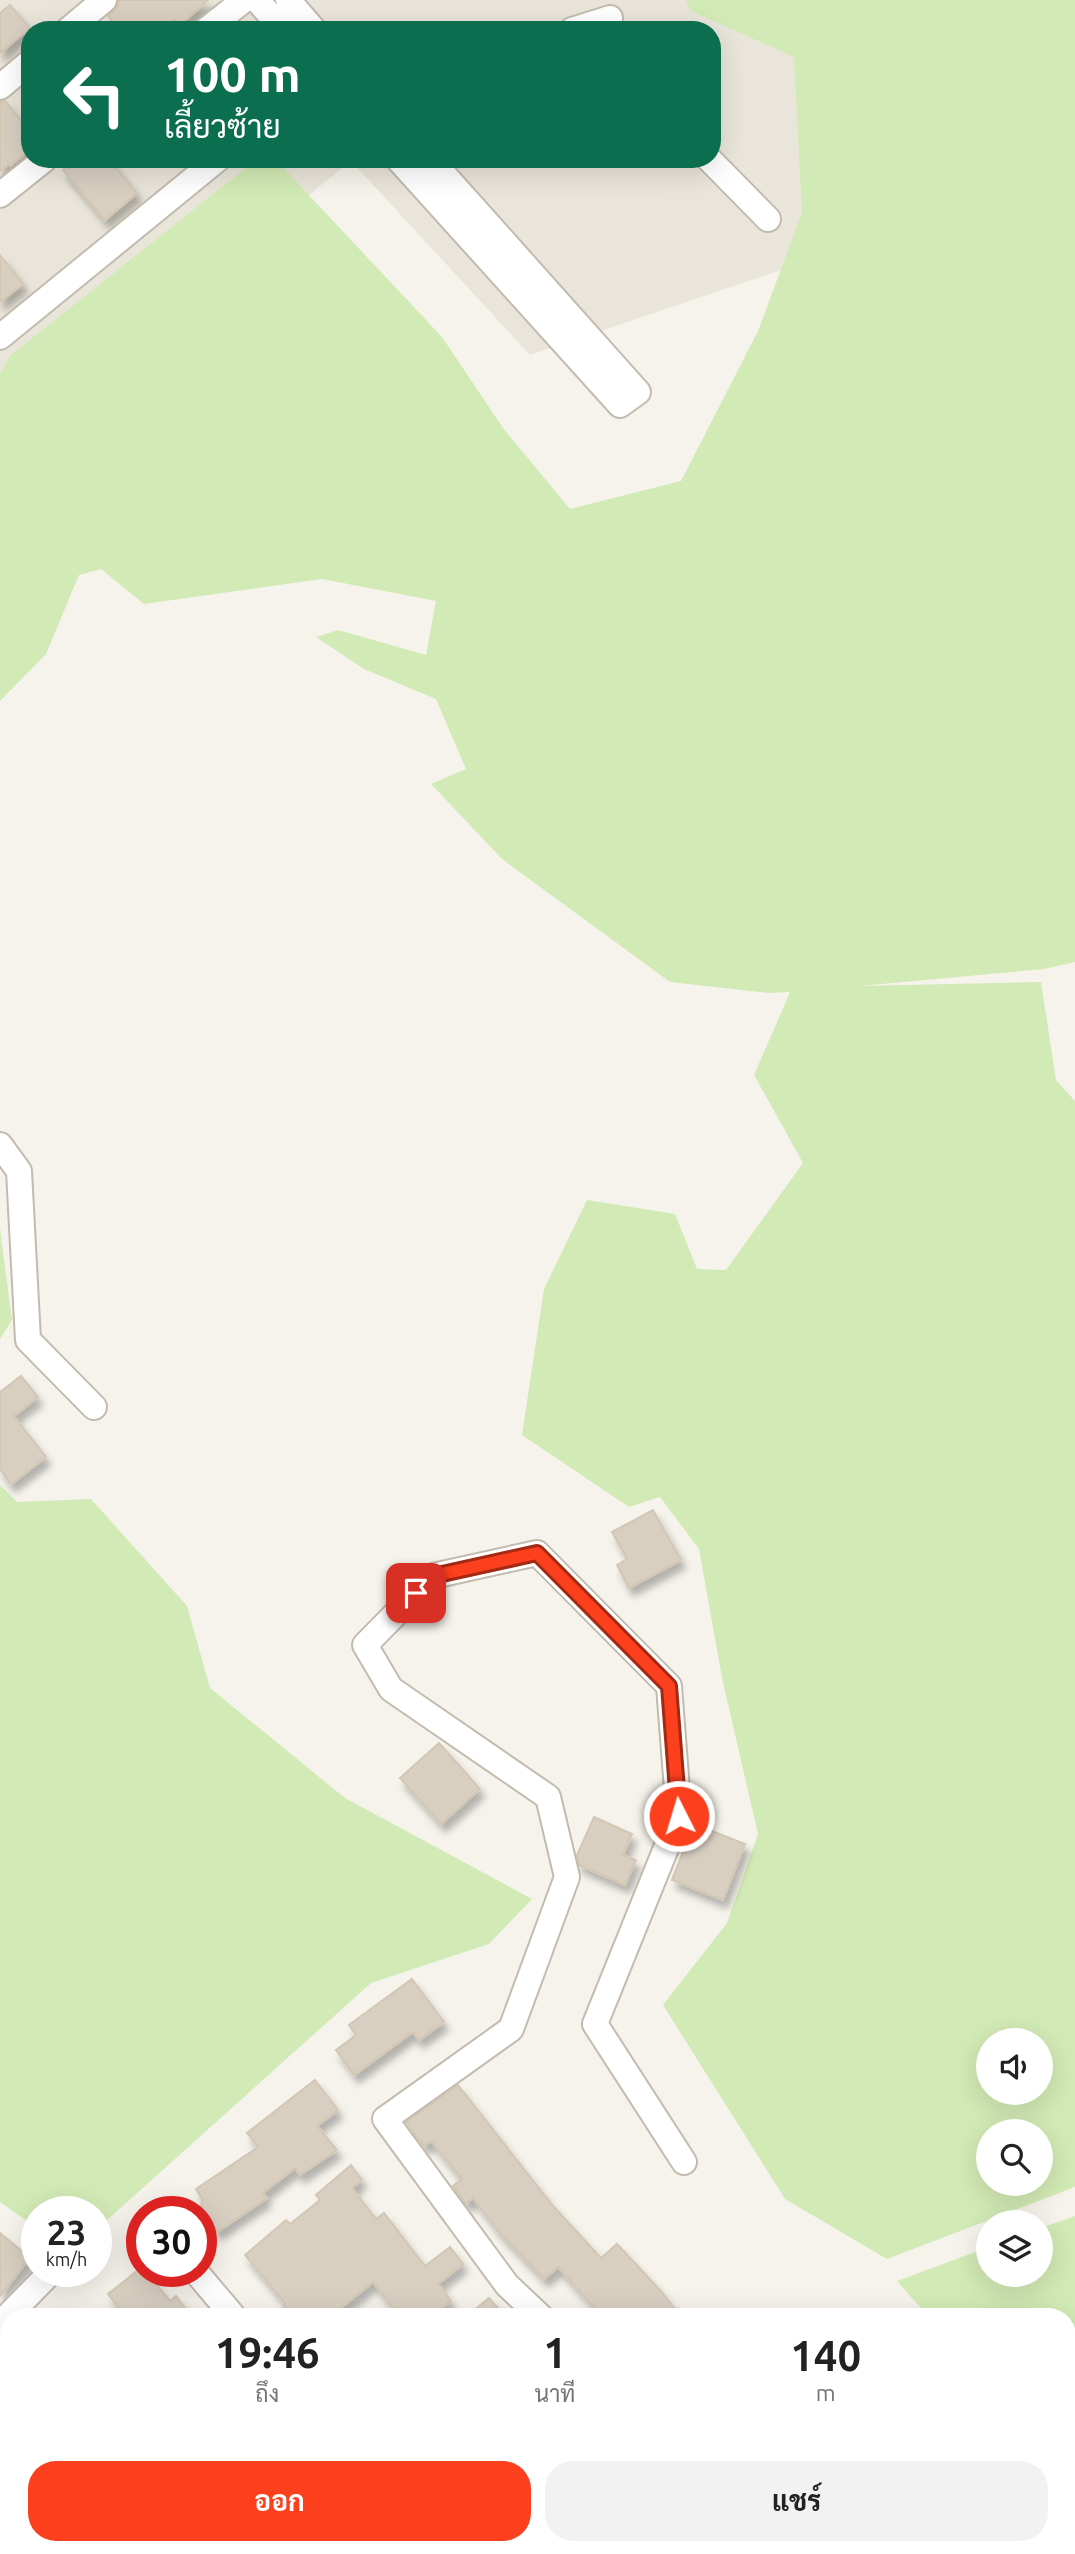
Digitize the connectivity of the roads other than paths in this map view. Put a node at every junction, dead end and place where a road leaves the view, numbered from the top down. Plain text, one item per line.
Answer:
1 (104, 0) edge
2 (244, 0) edge
3 (257, 0) edge
4 (288, 0) edge
5 (79, 21) edge
6 (217, 21) edge
7 (275, 21) edge
8 (306, 21) edge
9 (21, 70) edge
10 (0, 87) edge
11 (34, 168) edge
12 (207, 168) edge
13 (406, 168) edge
14 (438, 168) edge
15 (718, 168) edge
16 (0, 195) edge
17 (768, 219) dead end
18 (0, 337) edge
19 (0, 1145) edge
20 (94, 1407) dead end
21 (684, 2162) dead end
22 (36, 2287) edge
23 (209, 2287) edge
24 (16, 2308) edge
25 (226, 2308) edge
26 (531, 2308) edge

1 - 5 street
2 - 6 street
3 - 7 street
4 - 8 street
9 - 10 street
11 - 16 street
12 - 18 street
13 - 14 street
15 - 17 street
19 - 20 street
21 - 26 street
22 - 24 street
23 - 25 street

